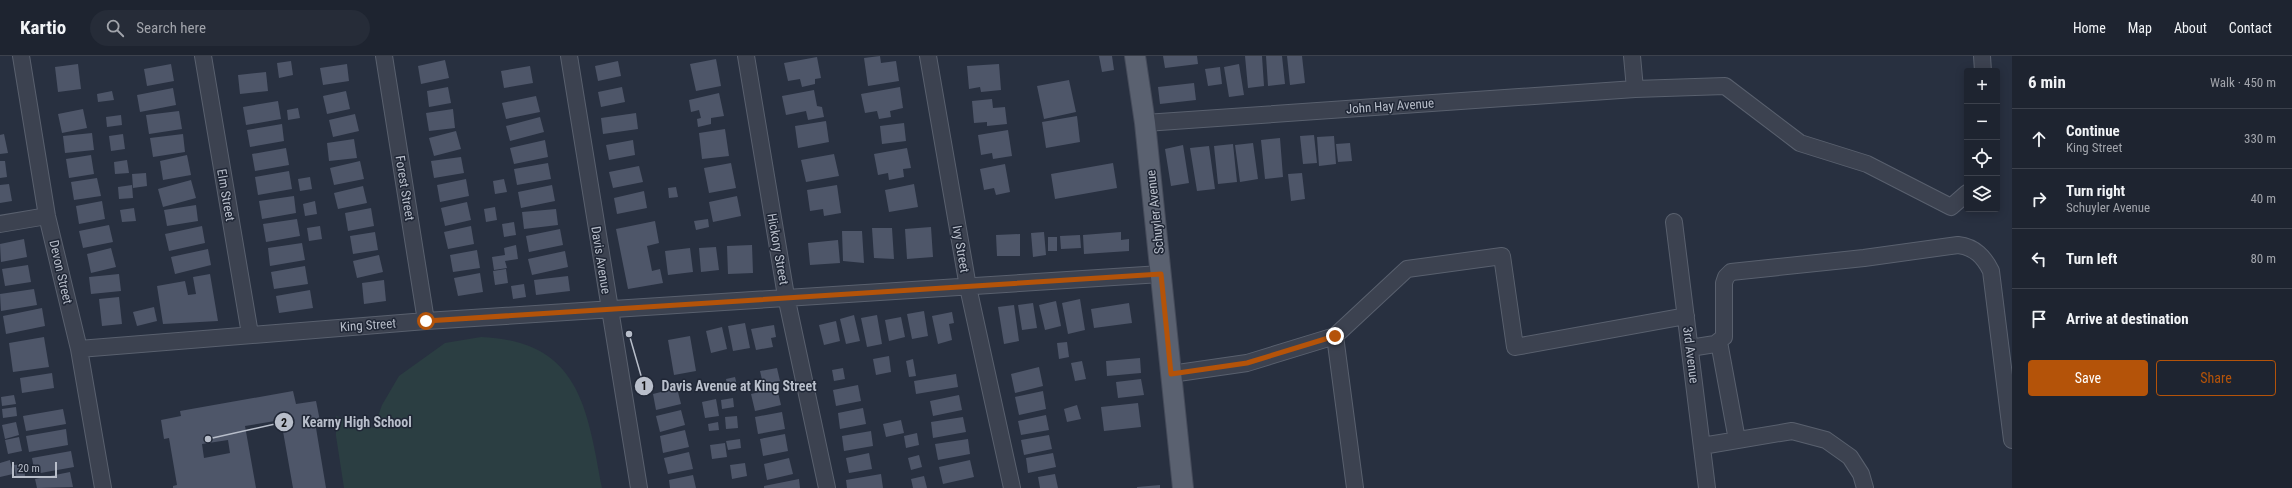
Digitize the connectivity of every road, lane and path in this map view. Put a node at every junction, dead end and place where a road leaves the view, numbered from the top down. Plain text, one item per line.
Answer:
1 (21, 56) edge
2 (203, 56) edge
3 (384, 56) edge
4 (569, 56) edge
5 (746, 56) edge
6 (928, 56) edge
7 (1135, 56) edge
8 (1632, 56) edge
9 (1982, 56) edge
10 (1984, 68) edge
11 (1635, 89) junction
12 (1145, 123) junction
13 (1964, 196) edge
14 (47, 216) junction
15 (1674, 222) dead end
16 (0, 224) edge
17 (1161, 274) junction
18 (968, 287) junction
19 (786, 296) junction
20 (609, 309) junction
21 (1686, 316) junction
22 (426, 321) junction
23 (250, 334) junction
24 (1335, 336) junction
25 (1719, 342) junction
26 (1690, 348) junction
27 (79, 349) junction
28 (1171, 374) junction
29 (1738, 440) junction
30 (2012, 440) edge
31 (1702, 446) junction
32 (103, 488) edge
33 (639, 488) edge
34 (828, 488) edge
35 (1012, 488) edge
36 (1183, 488) edge
37 (1355, 488) edge
38 (1707, 488) edge
39 (1866, 488) edge

1 - 14 street, Devon Street
2 - 23 street, Elm Street
3 - 22 street, Forest Street
4 - 20 street, Davis Avenue
5 - 19 street, Hickory Street
6 - 18 street, Ivy Street
7 - 12 main road, Schuyler Avenue
8 - 11 street
9 - 10 street
11 - 12 street, John Hay Avenue
11 - 13 street, John Hay Avenue
12 - 17 main road, Schuyler Avenue
14 - 16 street
14 - 27 street, Devon Street
15 - 21 street, 3rd Avenue
17 - 18 street, King Street
17 - 28 main road, Schuyler Avenue
18 - 19 street, King Street
18 - 35 street, Ivy Street
19 - 20 street, King Street
19 - 34 street, Hickory Street
20 - 22 street, King Street
20 - 33 street, Davis Avenue
21 - 24 street
21 - 26 street, 3rd Avenue
22 - 23 street, King Street
23 - 27 street, King Street
24 - 28 street
24 - 37 street
25 - 26 street
25 - 29 street
25 - 30 street
26 - 31 street, 3rd Avenue
27 - 32 street, Devon Street
28 - 36 main road, Schuyler Avenue
29 - 31 street
29 - 39 street
31 - 38 street, 3rd Avenue

